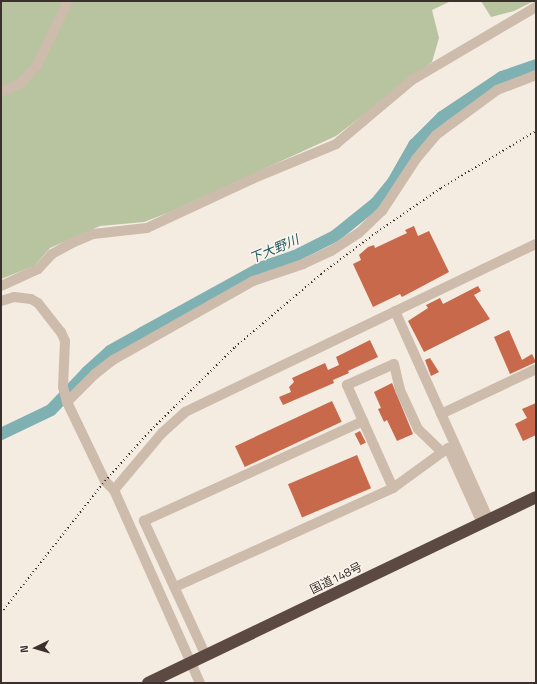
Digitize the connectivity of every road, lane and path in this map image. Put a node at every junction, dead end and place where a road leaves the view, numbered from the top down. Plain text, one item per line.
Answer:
1 (68, 1) edge
2 (536, 7) edge
3 (536, 75) edge
4 (1, 92) edge
5 (536, 244) edge
6 (1, 286) edge
7 (1, 300) edge
8 (394, 311) junction
9 (536, 369) edge
10 (67, 402) junction
11 (441, 414) junction
12 (363, 421) junction
13 (442, 452) junction
14 (394, 488) junction
15 (114, 490) junction
16 (536, 497) edge
17 (485, 521) junction
18 (174, 587) junction
19 (206, 656) junction
20 (190, 664) junction
21 (148, 683) edge
22 (200, 683) edge

1 - 4 street
2 - 6 street
3 - 10 street
5 - 8 street
7 - 10 street
8 - 11 street
8 - 15 street
9 - 11 street
10 - 15 street
11 - 17 street
12 - 13 street
12 - 14 street
12 - 18 street
13 - 14 street
13 - 17 street
14 - 18 street
15 - 20 street
16 - 17 highway, 国道148号
17 - 19 highway, 国道148号
18 - 19 street
19 - 20 highway, 国道148号
20 - 21 highway, 国道148号
20 - 22 street

